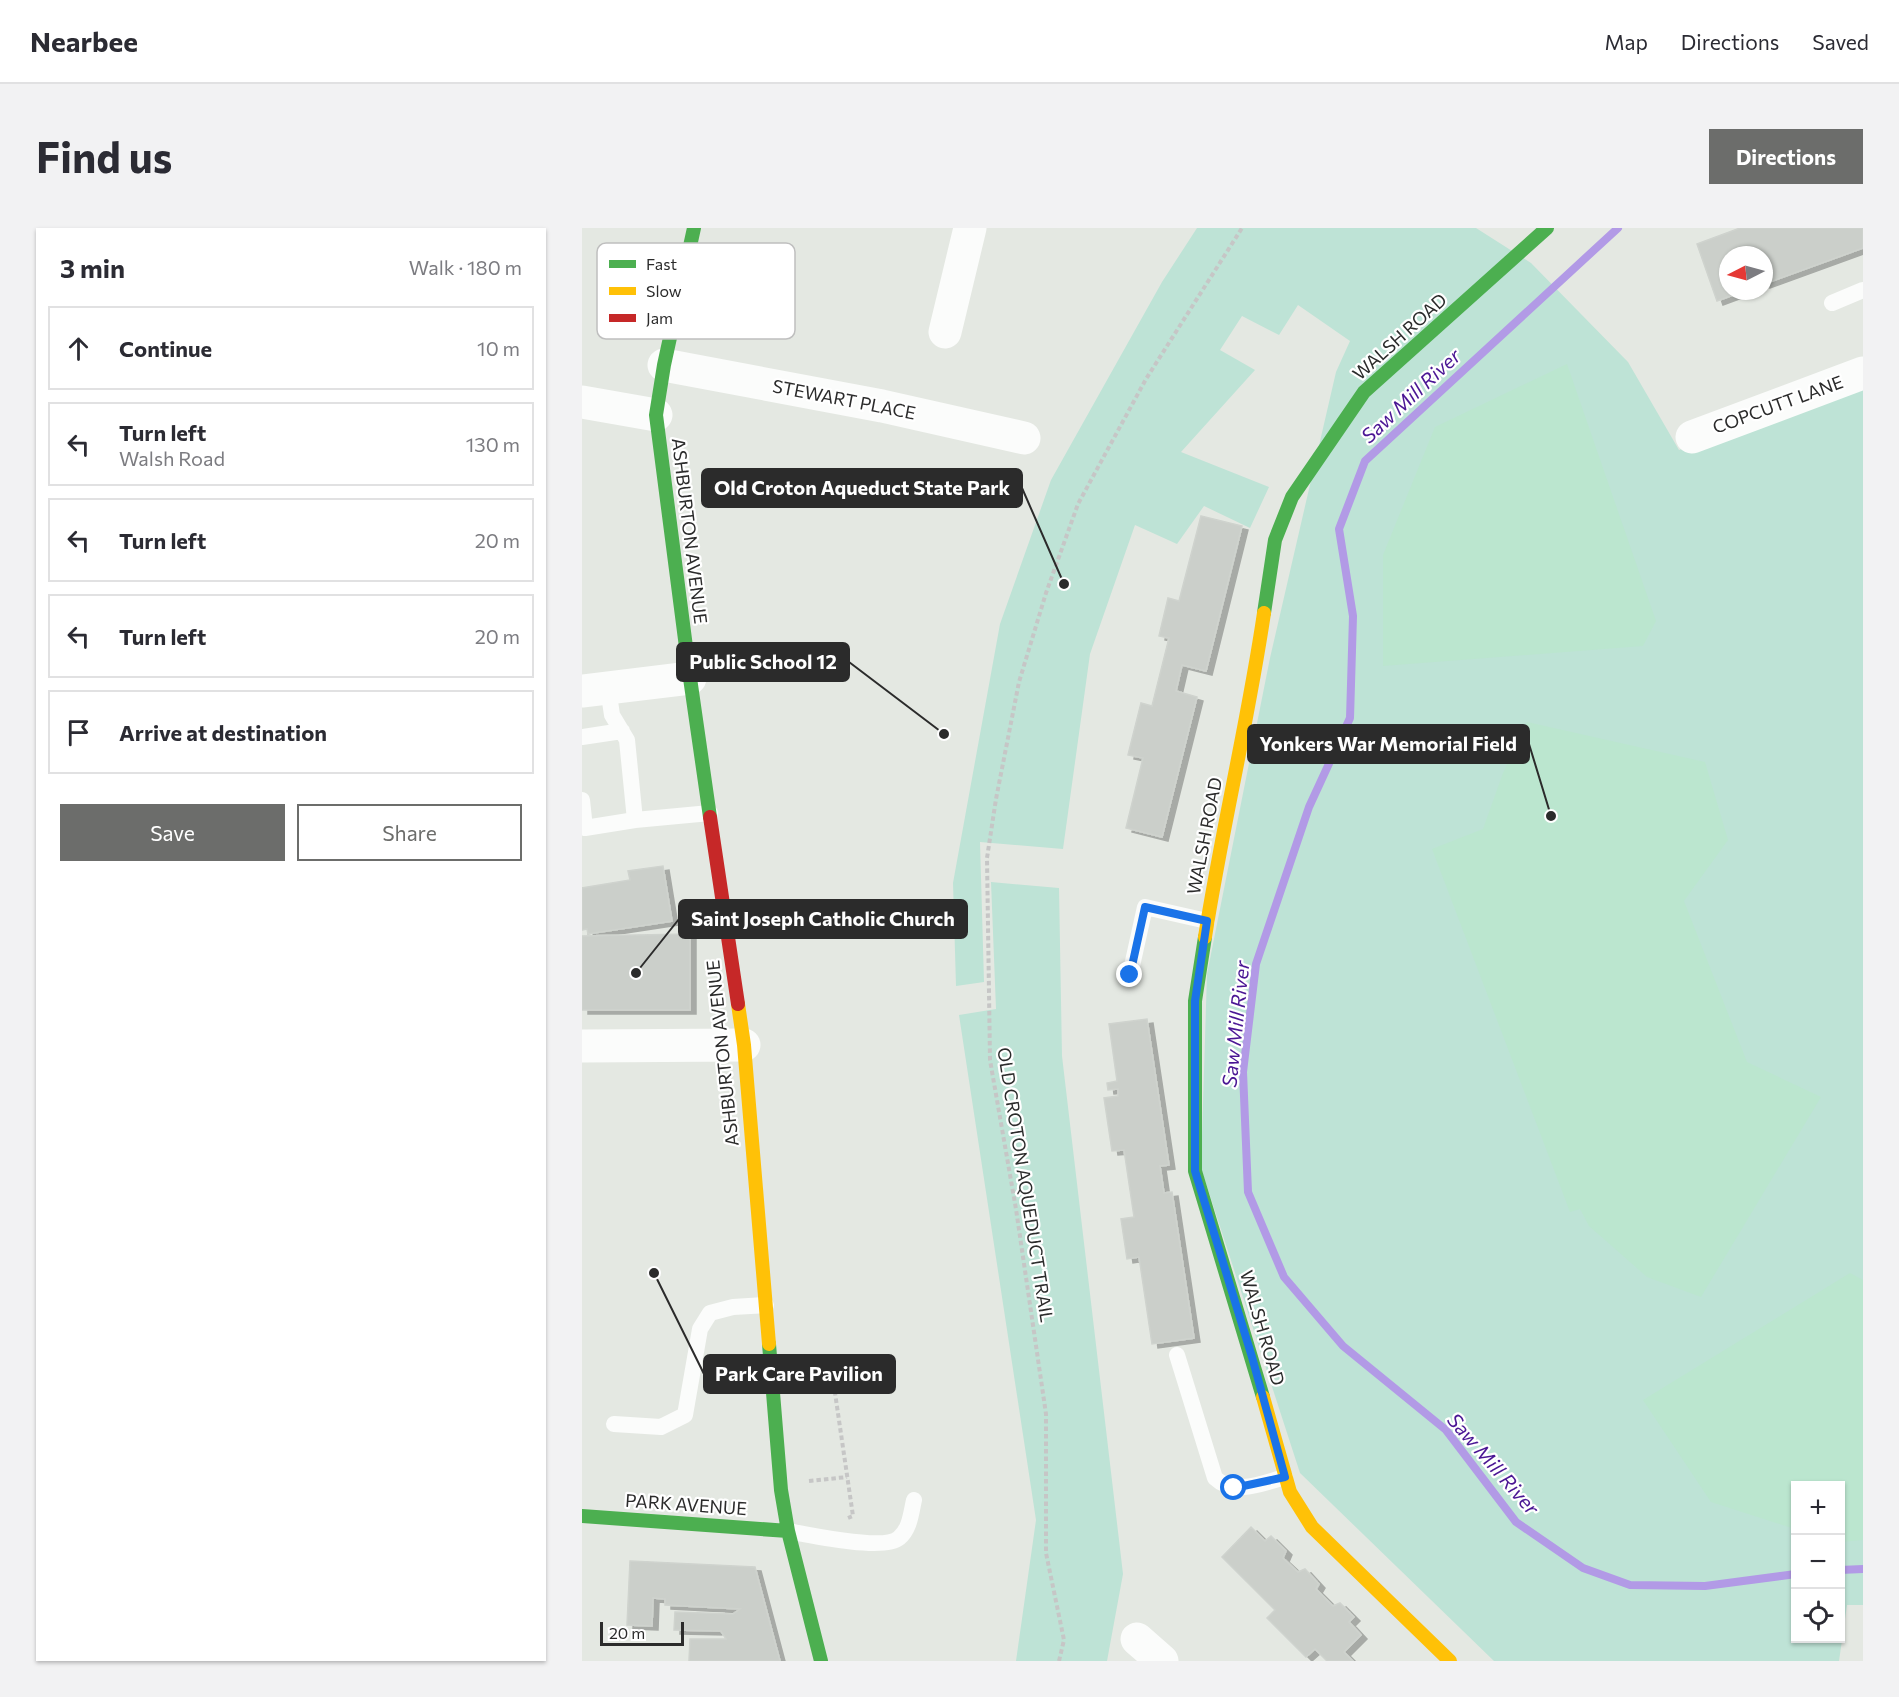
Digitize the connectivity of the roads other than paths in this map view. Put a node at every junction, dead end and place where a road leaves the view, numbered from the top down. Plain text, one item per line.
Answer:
1 (694, 228) edge
2 (970, 228) edge
3 (1547, 228) edge
4 (691, 243) edge
5 (1863, 290) edge
6 (1832, 303) dead end
7 (945, 332) dead end
8 (670, 339) edge
9 (664, 365) junction
10 (1863, 373) edge
11 (582, 402) edge
12 (656, 415) junction
13 (1692, 437) dead end
14 (1024, 438) dead end
15 (690, 678) junction
16 (595, 689) edge
17 (622, 731) junction
18 (582, 737) edge
19 (582, 800) edge
20 (710, 813) junction
21 (635, 820) junction
22 (1207, 921) junction
23 (1130, 975) dead end
24 (744, 1045) junction
25 (582, 1046) edge
26 (766, 1305) junction
27 (1177, 1355) dead end
28 (614, 1424) dead end
29 (1285, 1477) junction
30 (914, 1500) dead end
31 (582, 1516) edge
32 (788, 1531) junction
33 (1137, 1639) dead end
34 (821, 1661) edge
35 (1162, 1661) edge
36 (1450, 1661) edge

1 - 4 street, ASHBURTON AVENUE
2 - 7 street
3 - 22 street, WALSH ROAD
5 - 6 lane
8 - 9 street, ASHBURTON AVENUE
9 - 12 street, ASHBURTON AVENUE
9 - 14 street, STEWART PLACE
10 - 13 street, COPCUTT LANE
11 - 12 street
12 - 15 street, ASHBURTON AVENUE
15 - 16 street
15 - 20 street, ASHBURTON AVENUE
16 - 17 lane
17 - 18 lane
17 - 21 lane
19 - 21 lane
20 - 21 lane
20 - 24 street, ASHBURTON AVENUE
22 - 23 lane
22 - 29 street, WALSH ROAD
24 - 25 street
24 - 26 street, ASHBURTON AVENUE
26 - 28 lane
26 - 32 street, ASHBURTON AVENUE
27 - 29 lane
29 - 36 street, WALSH ROAD
30 - 32 lane
31 - 32 street, PARK AVENUE
32 - 34 street, ASHBURTON AVENUE
33 - 35 street

